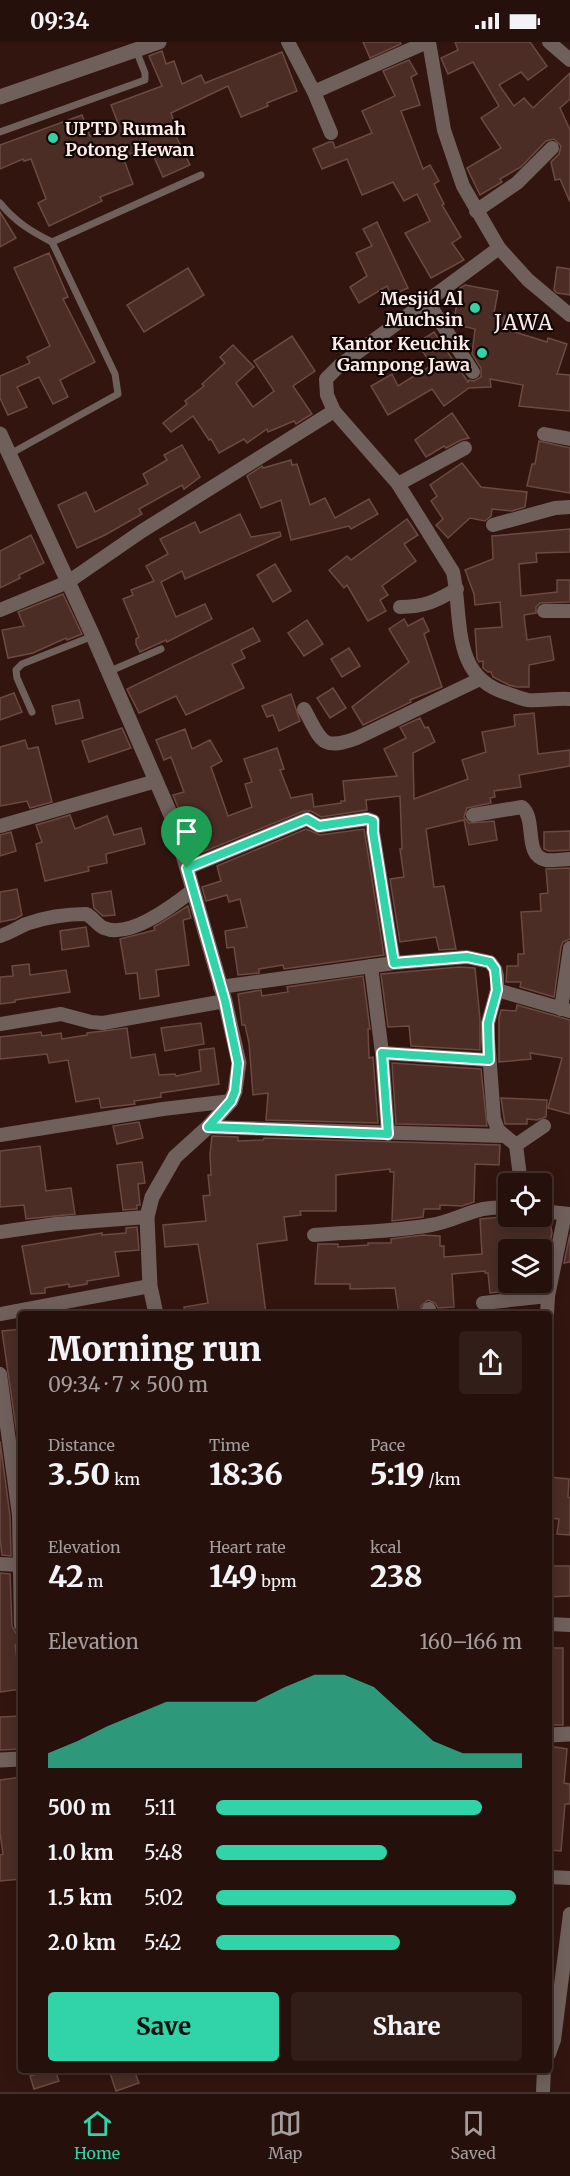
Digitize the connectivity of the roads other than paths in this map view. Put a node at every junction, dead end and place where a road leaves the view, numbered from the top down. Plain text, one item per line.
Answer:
1 (159, 42) edge
2 (288, 42) edge
3 (428, 42) edge
4 (549, 42) edge
5 (136, 50) junction
6 (570, 60) edge
7 (314, 92) junction
8 (0, 97) edge
9 (0, 132) edge
10 (331, 133) dead end
11 (552, 148) dead end
12 (201, 175) dead end
13 (0, 203) edge
14 (476, 211) junction
15 (52, 242) junction
16 (499, 248) junction
17 (427, 301) junction
18 (570, 315) edge
19 (473, 372) dead end
20 (334, 411) junction
21 (0, 434) edge
22 (544, 435) dead end
23 (570, 439) edge
24 (465, 448) dead end
25 (10, 454) junction
26 (398, 484) junction
27 (570, 507) edge
28 (493, 525) dead end
29 (68, 582) junction
30 (457, 589) junction
31 (400, 607) dead end
32 (0, 610) edge
33 (544, 611) dead end
34 (570, 611) edge
35 (93, 636) junction
36 (161, 649) dead end
37 (108, 672) junction
38 (480, 679) junction
39 (570, 699) edge
40 (304, 709) dead end
41 (32, 712) dead end
42 (156, 781) junction
43 (473, 815) dead end
44 (0, 826) edge
45 (570, 859) edge
46 (187, 868) junction
47 (193, 890) junction
48 (0, 936) edge
49 (570, 948) edge
50 (394, 963) junction
51 (371, 966) junction
52 (497, 990) junction
53 (222, 994) junction
54 (565, 1010) edge
55 (0, 1024) edge
56 (382, 1053) junction
57 (489, 1060) junction
58 (231, 1101) junction
59 (544, 1126) dead end
60 (208, 1127) junction
61 (388, 1134) junction
62 (0, 1135) edge
63 (504, 1136) junction
64 (516, 1145) junction
65 (520, 1173) edge
66 (498, 1208) edge
67 (552, 1212) edge
68 (567, 1214) edge
69 (147, 1217) junction
70 (0, 1232) edge
71 (314, 1235) dead end
72 (150, 1286) junction
73 (548, 1296) junction
74 (483, 1303) dead end
75 (155, 1311) edge
76 (547, 1311) edge
77 (0, 1314) edge
78 (0, 1374) edge
79 (18, 1501) edge
80 (0, 1564) edge
81 (18, 1565) edge
82 (552, 1624) edge
83 (570, 1625) edge
84 (570, 1734) edge
85 (552, 1735) edge
86 (0, 1760) edge
87 (18, 1760) edge
88 (552, 1877) edge
89 (570, 1878) edge
90 (570, 1914) edge
91 (566, 1972) edge
92 (552, 2035) edge
93 (544, 2073) edge
94 (543, 2092) edge

1 - 5 street
2 - 7 street
3 - 7 street
3 - 14 street
4 - 6 street
5 - 8 street
5 - 9 lane
7 - 10 street
11 - 14 street
12 - 15 lane
13 - 15 lane
14 - 16 street
15 - 25 lane
16 - 17 street
16 - 18 street
17 - 19 street
17 - 20 street
20 - 26 street
20 - 29 street
21 - 25 street
22 - 23 street
24 - 26 street
25 - 29 street
26 - 30 street
27 - 28 street
29 - 32 street
29 - 35 street
30 - 31 street
30 - 38 street
33 - 34 street
35 - 37 street
35 - 41 lane
36 - 37 lane
37 - 42 street
38 - 39 street
38 - 40 street
42 - 44 street
42 - 46 street
43 - 45 street
46 - 47 street
46 - 50 street
47 - 48 street
47 - 53 street
49 - 54 street
50 - 51 street
50 - 52 street
51 - 53 street
51 - 56 street
52 - 54 street
52 - 57 street
53 - 55 street
53 - 58 street
56 - 57 street
56 - 61 street
57 - 63 street
58 - 60 street
58 - 62 street
59 - 64 street
60 - 61 street
60 - 69 street
61 - 63 street
63 - 64 street
64 - 65 street
66 - 71 street
67 - 68 street
68 - 73 street
69 - 70 street
69 - 72 street
72 - 75 street
72 - 77 street
73 - 74 street
73 - 76 street
78 - 79 street
80 - 81 street
82 - 83 street
84 - 85 street
86 - 87 street
88 - 89 street
90 - 91 street
91 - 92 street
93 - 94 street

